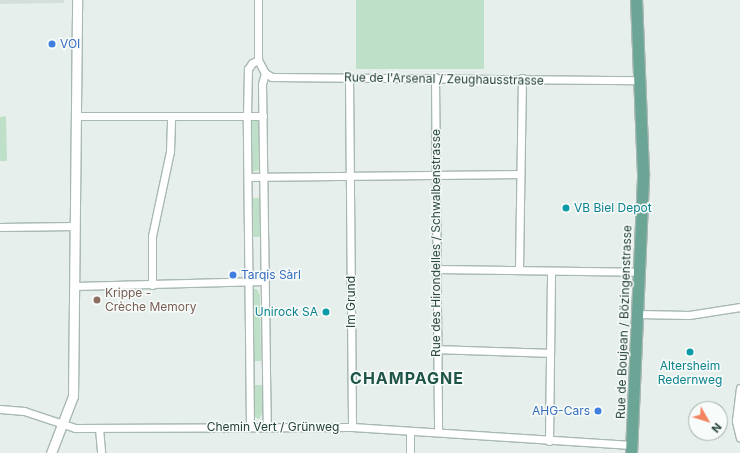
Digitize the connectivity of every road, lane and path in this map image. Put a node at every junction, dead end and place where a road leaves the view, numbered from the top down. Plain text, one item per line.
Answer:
1 (77, 0) edge
2 (258, 0) edge
3 (636, 0) edge
4 (258, 60) junction
5 (265, 72) junction
6 (349, 77) junction
7 (435, 77) junction
8 (522, 78) junction
9 (639, 80) junction
10 (76, 116) junction
11 (171, 116) junction
12 (247, 116) junction
13 (262, 116) junction
14 (435, 174) junction
15 (520, 174) junction
16 (350, 176) junction
17 (248, 177) junction
18 (263, 177) junction
19 (75, 226) junction
20 (0, 227) edge
21 (519, 268) junction
22 (436, 269) junction
23 (551, 271) junction
24 (640, 272) junction
25 (248, 281) junction
26 (264, 281) junction
27 (152, 285) junction
28 (74, 286) junction
29 (740, 307) edge
30 (638, 314) junction
31 (437, 349) junction
32 (550, 353) junction
33 (740, 388) edge
34 (0, 409) edge
35 (63, 426) junction
36 (267, 426) junction
37 (250, 427) junction
38 (352, 427) junction
39 (98, 428) junction
40 (410, 432) junction
41 (438, 432) junction
42 (740, 438) edge
43 (549, 441) junction
44 (631, 449) edge
45 (51, 453) edge
46 (101, 453) edge
47 (410, 453) edge

1 - 10 street
2 - 4 street
3 - 9 main road, Rue de Boujean / Bözingenstrasse
4 - 5 street
4 - 12 street
5 - 6 street, Rue de l'Arsenal / Zeughausstrasse
5 - 13 street
6 - 7 street, Rue de l'Arsenal / Zeughausstrasse
6 - 16 street, Im Grund
7 - 8 street, Rue de l'Arsenal / Zeughausstrasse
7 - 14 street, Rue des Hirondelles / Schwalbenstrasse
8 - 9 street, Rue de l'Arsenal / Zeughausstrasse
8 - 15 street
9 - 24 main road, Rue de Boujean / Bözingenstrasse
10 - 11 street
10 - 19 street
11 - 12 street
11 - 27 street
12 - 13 street
12 - 17 street
13 - 18 street
14 - 15 street
14 - 16 street
14 - 22 street, Rue des Hirondelles / Schwalbenstrasse
15 - 21 street
16 - 18 street
16 - 38 street, Im Grund
17 - 18 street
17 - 25 street
18 - 26 street
19 - 20 street
19 - 28 street
21 - 22 street
21 - 23 street
22 - 31 street, Rue des Hirondelles / Schwalbenstrasse
23 - 24 street
23 - 32 street
24 - 30 main road, Rue de Boujean / Bözingenstrasse
25 - 26 street
25 - 27 street
25 - 37 street
26 - 36 street
27 - 28 street
28 - 35 street
29 - 30 street
30 - 44 main road, Rue de Boujean / Bözingenstrasse
31 - 32 street
31 - 41 street, Rue des Hirondelles / Schwalbenstrasse
32 - 43 street
33 - 42 street
34 - 35 street, Chemin Vert / Grünweg
35 - 39 street, Chemin Vert / Grünweg
35 - 45 street
36 - 37 street, Chemin Vert / Grünweg
36 - 38 street, Chemin Vert / Grünweg
37 - 39 street, Chemin Vert / Grünweg
38 - 40 street, Chemin Vert / Grünweg
39 - 46 street
40 - 41 street, Chemin Vert / Grünweg
40 - 47 street
41 - 43 street, Chemin Vert / Grünweg
43 - 44 street, Chemin Vert / Grünweg

